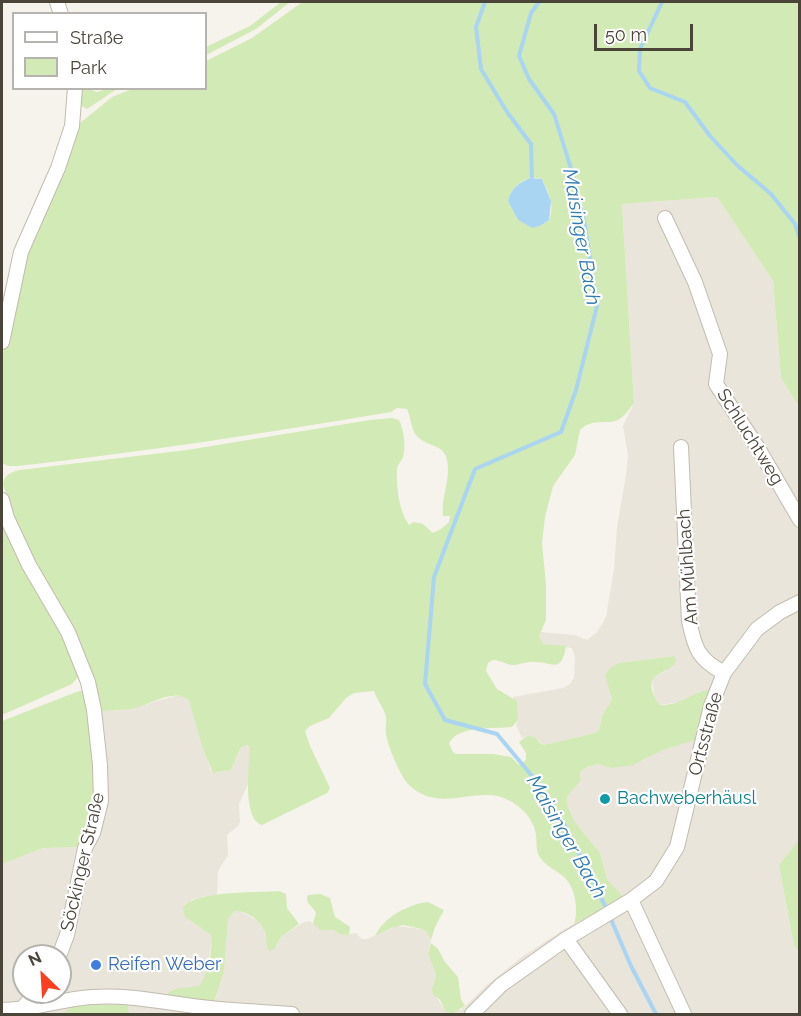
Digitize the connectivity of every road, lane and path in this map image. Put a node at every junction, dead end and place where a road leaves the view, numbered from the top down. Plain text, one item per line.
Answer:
1 (75, 90) edge
2 (665, 218) dead end
3 (2, 342) edge
4 (681, 447) dead end
5 (2, 500) edge
6 (800, 520) edge
7 (800, 602) edge
8 (724, 673) junction
9 (625, 903) junction
10 (566, 939) junction
11 (64, 944) edge
12 (2, 1011) edge
13 (21, 1012) edge
14 (292, 1014) edge
15 (472, 1014) edge
16 (620, 1014) edge
17 (684, 1014) edge

1 - 3 street
2 - 6 street, Schluchtweg
4 - 8 street, Am Mühlbach
5 - 11 street, Söckinger Straße
7 - 8 street, Ortsstraße
8 - 9 street, Ortsstraße
9 - 10 street, Ortsstraße
9 - 17 street
10 - 15 street, Ortsstraße
10 - 16 street
12 - 13 street
13 - 14 street

